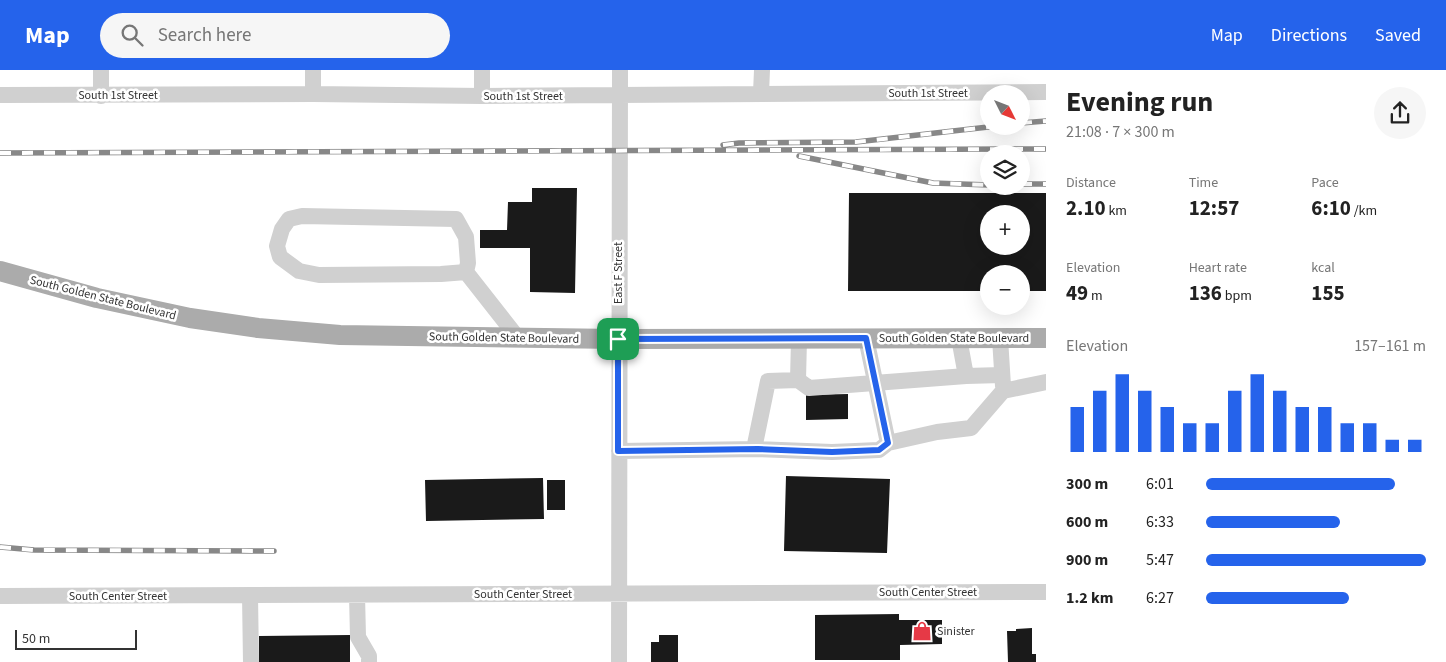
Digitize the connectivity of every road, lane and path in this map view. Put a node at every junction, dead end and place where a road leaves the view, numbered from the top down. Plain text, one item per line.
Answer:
1 (101, 70) edge
2 (313, 70) edge
3 (482, 70) edge
4 (620, 70) edge
5 (762, 70) edge
6 (1046, 92) edge
7 (761, 93) junction
8 (313, 94) junction
9 (0, 95) edge
10 (620, 95) junction
11 (101, 96) junction
12 (482, 96) junction
13 (0, 271) edge
14 (466, 272) junction
15 (517, 337) junction
16 (866, 338) junction
17 (959, 338) junction
18 (1000, 338) junction
19 (1046, 338) edge
20 (618, 339) junction
21 (799, 339) junction
22 (966, 376) junction
23 (798, 380) junction
24 (875, 382) junction
25 (1046, 382) edge
26 (1003, 383) junction
27 (888, 443) junction
28 (754, 449) junction
29 (618, 451) junction
30 (1046, 592) edge
31 (619, 594) junction
32 (250, 595) junction
33 (358, 595) junction
34 (0, 596) edge
35 (251, 662) edge
36 (369, 662) edge
37 (619, 662) edge

1 - 11 street
2 - 8 street
3 - 12 street
4 - 10 street, East F Street
5 - 7 street
6 - 7 street, South 1st Street
7 - 10 street, South 1st Street
8 - 11 street, South 1st Street
8 - 12 street, South 1st Street
9 - 11 street, South 1st Street
10 - 12 street, South 1st Street
10 - 20 street, East F Street
13 - 15 main road, South Golden State Boulevard
14 - 14 street
14 - 15 street
15 - 20 main road, South Golden State Boulevard
16 - 17 main road, South Golden State Boulevard
16 - 21 main road, South Golden State Boulevard
16 - 24 street
17 - 18 main road, South Golden State Boulevard
17 - 22 street
18 - 19 main road, South Golden State Boulevard
18 - 26 street
20 - 21 main road, South Golden State Boulevard
20 - 29 street, East F Street
21 - 23 street
22 - 24 street
22 - 26 street
23 - 24 street
23 - 28 street
24 - 27 street
25 - 26 street
26 - 27 street
27 - 28 street
28 - 29 street
29 - 31 street, East F Street
30 - 31 street, South Center Street
31 - 33 street, South Center Street
31 - 37 street, East F Street
32 - 33 street, South Center Street
32 - 34 street, South Center Street
32 - 35 street
33 - 36 street

